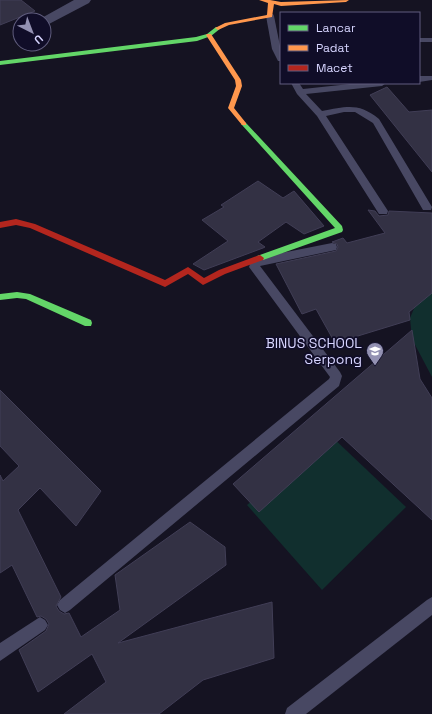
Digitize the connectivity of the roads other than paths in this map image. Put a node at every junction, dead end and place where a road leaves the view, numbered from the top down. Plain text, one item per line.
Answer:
1 (84, 0) edge
2 (262, 0) edge
3 (346, 0) edge
4 (271, 3) junction
5 (52, 17) edge
6 (271, 19) junction
7 (209, 35) junction
8 (420, 40) edge
9 (432, 40) edge
10 (280, 56) edge
11 (0, 63) edge
12 (432, 78) edge
13 (420, 79) edge
14 (296, 84) edge
15 (373, 84) edge
16 (300, 92) junction
17 (320, 114) junction
18 (427, 208) dead end
19 (382, 211) dead end
20 (0, 226) edge
21 (332, 247) dead end
22 (0, 297) edge
23 (88, 323) dead end
24 (65, 605) dead end
25 (432, 605) edge
26 (40, 625) dead end
27 (0, 653) edge
28 (293, 714) edge

1 - 5 street
2 - 4 street
3 - 4 street
4 - 6 street
6 - 7 street
6 - 10 lane
7 - 11 street
7 - 20 street
8 - 9 lane
12 - 13 lane
14 - 16 lane
15 - 16 lane
16 - 17 lane
17 - 18 lane
17 - 19 lane
21 - 24 lane
22 - 23 street
25 - 28 lane
26 - 27 lane

